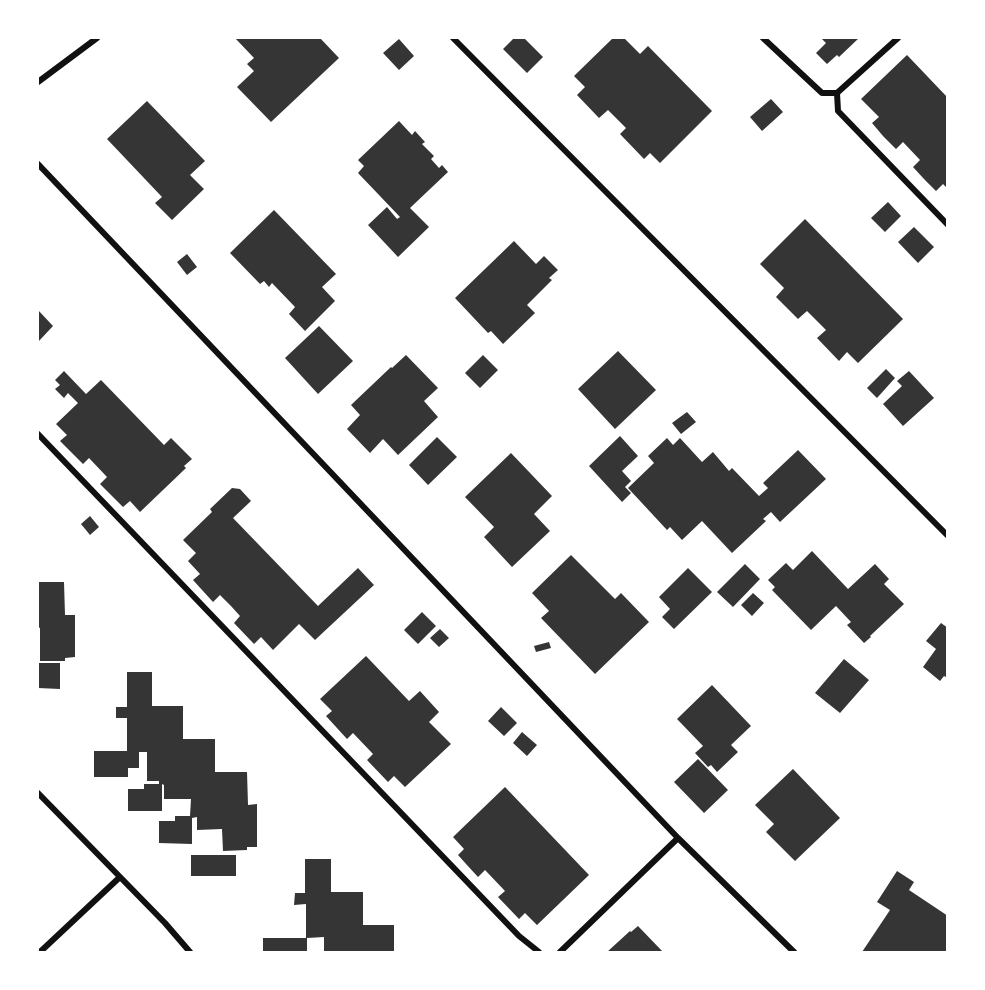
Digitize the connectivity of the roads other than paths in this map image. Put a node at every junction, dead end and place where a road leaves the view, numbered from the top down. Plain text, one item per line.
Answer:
1 (97, 38) edge
2 (453, 38) edge
3 (763, 38) edge
4 (898, 38) edge
5 (38, 82) edge
6 (837, 93) junction
7 (38, 164) edge
8 (948, 225) edge
9 (38, 434) edge
10 (948, 536) edge
11 (38, 792) edge
12 (678, 838) junction
13 (120, 877) junction
14 (40, 952) edge
15 (190, 952) edge
16 (539, 952) edge
17 (560, 952) edge
18 (794, 952) edge

1 - 5 street
2 - 10 street
3 - 6 street
4 - 6 street
6 - 8 street
7 - 12 street
9 - 16 street
11 - 13 street
12 - 17 street
12 - 18 street
13 - 14 street
13 - 15 street

